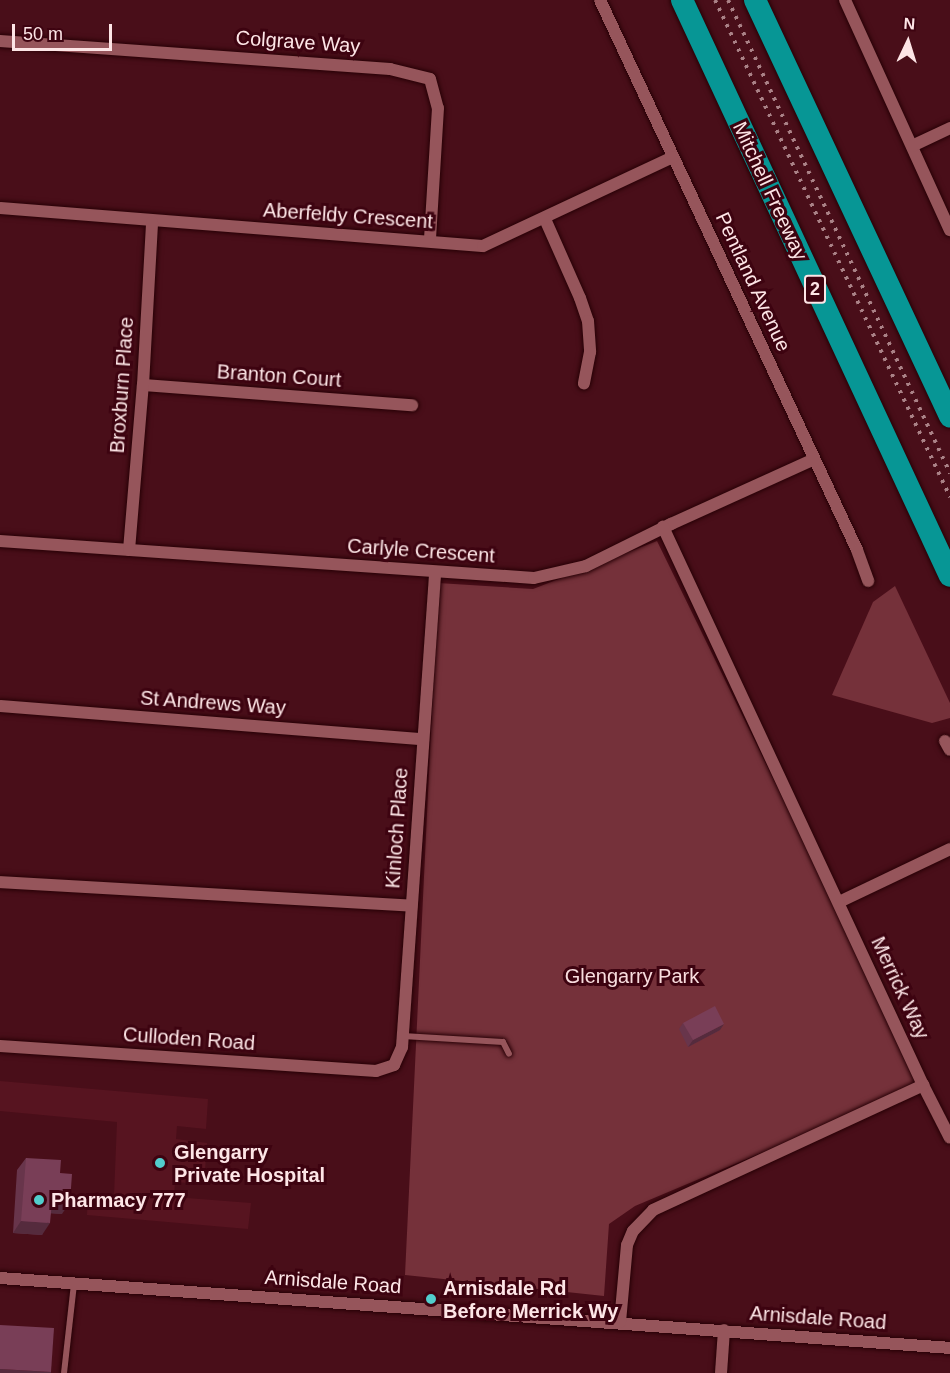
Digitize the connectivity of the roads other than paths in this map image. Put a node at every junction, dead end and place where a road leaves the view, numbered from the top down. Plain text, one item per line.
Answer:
1 (600, 0) edge
2 (682, 0) edge
3 (755, 0) edge
4 (845, 0) edge
5 (0, 41) edge
6 (950, 128) edge
7 (912, 146) junction
8 (673, 157) junction
9 (0, 208) edge
10 (545, 219) junction
11 (152, 222) junction
12 (950, 230) edge
13 (430, 240) junction
14 (584, 383) dead end
15 (143, 385) junction
16 (412, 405) dead end
17 (950, 417) edge
18 (814, 459) junction
19 (663, 528) junction
20 (0, 541) edge
21 (129, 550) junction
22 (435, 572) junction
23 (950, 576) edge
24 (868, 581) dead end
25 (0, 706) edge
26 (423, 739) junction
27 (950, 849) edge
28 (0, 882) edge
29 (839, 902) junction
30 (411, 906) junction
31 (403, 1036) junction
32 (0, 1046) edge
33 (509, 1054) dead end
34 (376, 1071) joint
35 (923, 1085) junction
36 (950, 1138) edge
37 (0, 1278) edge
38 (74, 1283) junction
39 (620, 1322) junction
40 (724, 1330) junction
41 (950, 1348) edge
42 (64, 1373) edge
43 (721, 1373) edge

1 - 8 street, Pentland Avenue
2 - 23 highway, Mitchell Freeway / 2
3 - 17 highway
4 - 7 street
5 - 13 street, Colgrave Way
6 - 7 street
7 - 12 street
8 - 10 street, Aberfeldy Crescent
8 - 18 street, Pentland Avenue
9 - 11 street, Aberfeldy Crescent
10 - 13 street, Aberfeldy Crescent
10 - 14 street
11 - 13 street, Aberfeldy Crescent
11 - 15 street, Broxburn Place
15 - 16 street, Branton Court
15 - 21 street, Broxburn Place
18 - 19 street, Carlyle Crescent
18 - 24 street, Pentland Avenue
19 - 22 street, Carlyle Crescent
19 - 29 street, Merrick Way
20 - 21 street, Carlyle Crescent
21 - 22 street, Carlyle Crescent
22 - 26 street, Kinloch Place
25 - 26 street, St Andrews Way
26 - 30 street, Kinloch Place
27 - 29 street
28 - 30 street
29 - 35 street, Merrick Way
30 - 31 street, Kinloch Place
31 - 33 lane
31 - 34 street, Kinloch Place
32 - 34 street, Culloden Road
35 - 36 street, Merrick Way
35 - 39 street
37 - 38 street, Arnisdale Road
38 - 39 street, Arnisdale Road
38 - 42 lane
39 - 40 street, Arnisdale Road
40 - 41 street, Arnisdale Road
40 - 43 street

